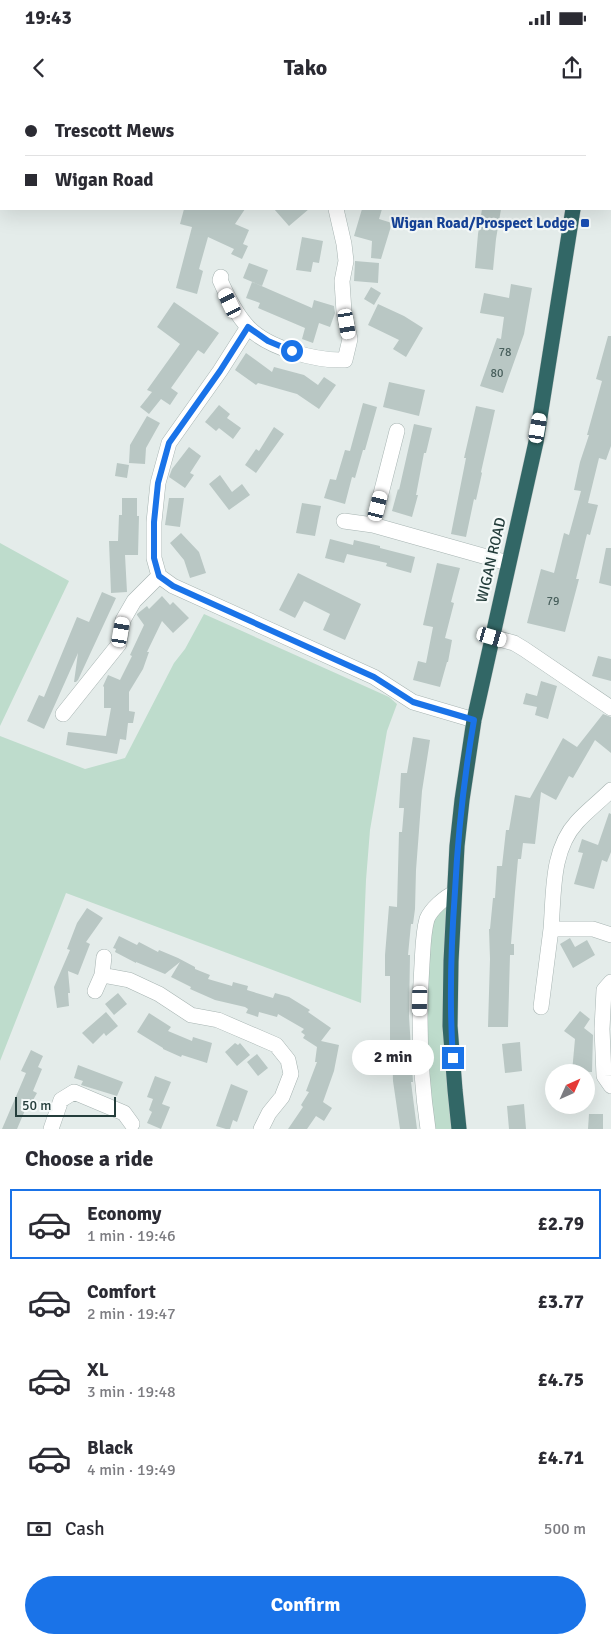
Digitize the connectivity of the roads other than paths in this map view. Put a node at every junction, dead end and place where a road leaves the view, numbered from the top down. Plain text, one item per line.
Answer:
1 (336, 210) edge
2 (573, 210) edge
3 (220, 277) dead end
4 (248, 327) junction
5 (396, 431) dead end
6 (344, 521) dead end
7 (373, 525) junction
8 (508, 563) junction
9 (159, 576) junction
10 (492, 637) junction
11 (611, 708) edge
12 (63, 714) dead end
13 (474, 720) junction
14 (611, 790) edge
15 (454, 893) junction
16 (551, 929) junction
17 (611, 935) edge
18 (104, 957) dead end
19 (102, 975) junction
20 (611, 982) edge
21 (95, 991) dead end
22 (541, 1007) dead end
23 (611, 1086) edge
24 (132, 1124) dead end
25 (51, 1129) edge
26 (261, 1129) edge
27 (428, 1129) edge
28 (459, 1129) edge

1 - 4 street
2 - 8 highway, WIGAN ROAD
3 - 4 street
4 - 9 street
5 - 7 street
6 - 7 street
7 - 8 street
8 - 10 highway, WIGAN ROAD
9 - 12 street
9 - 13 street
10 - 11 street
10 - 13 highway, WIGAN ROAD
13 - 15 highway, WIGAN ROAD
14 - 16 street
15 - 27 street
15 - 28 highway, WIGAN ROAD
16 - 17 street
16 - 22 street
18 - 19 street
19 - 21 street
19 - 26 street
20 - 23 street
24 - 25 street

